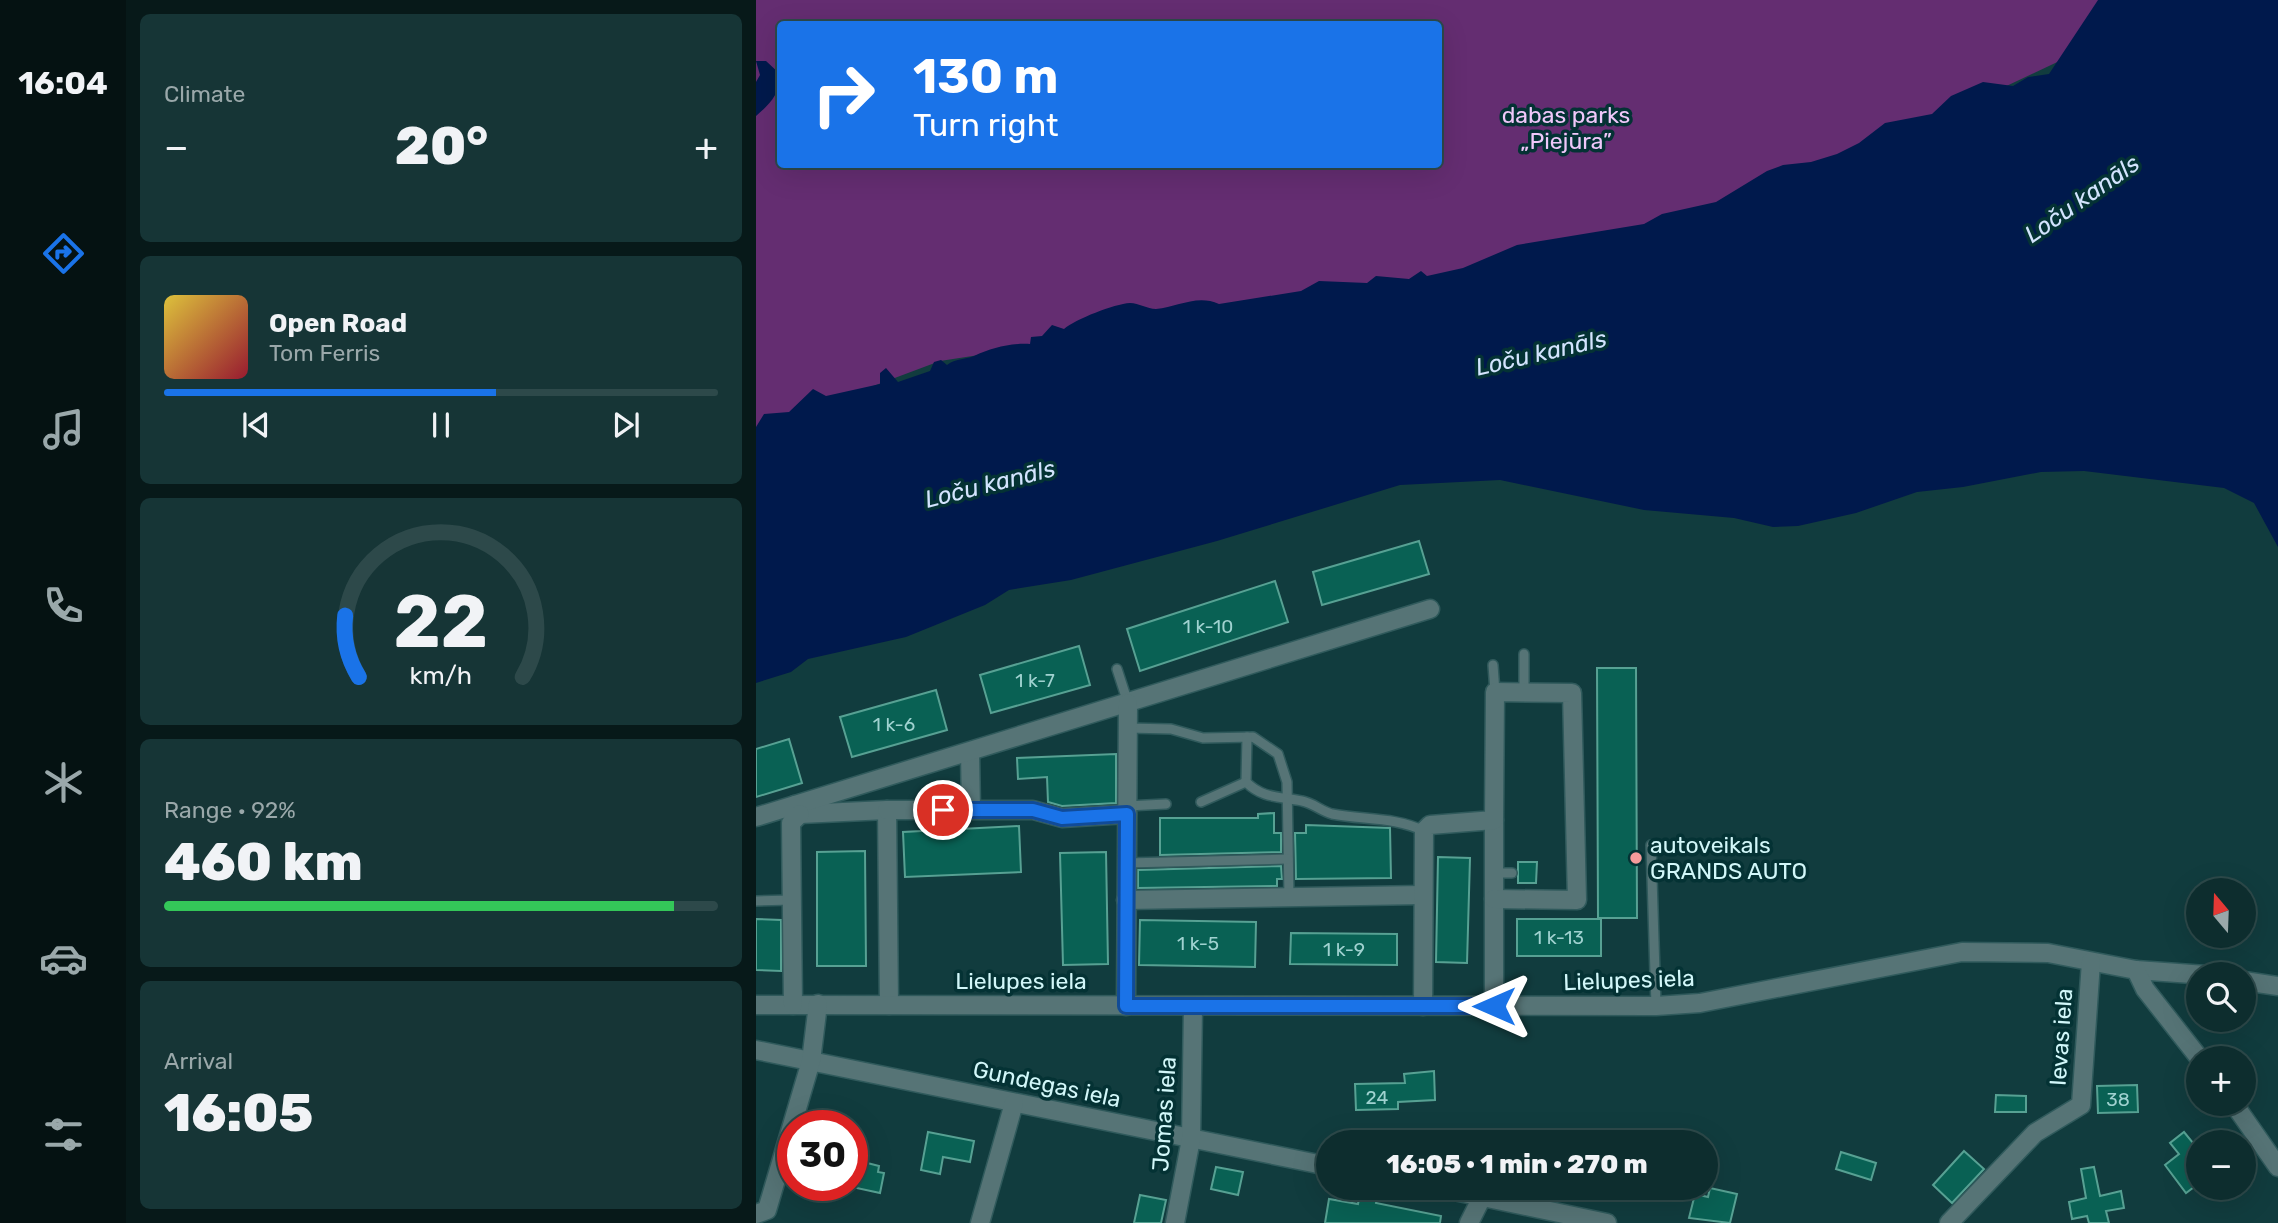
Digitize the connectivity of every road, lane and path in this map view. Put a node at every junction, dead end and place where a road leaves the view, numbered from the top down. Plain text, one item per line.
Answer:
1 (1430, 609) dead end
2 (1524, 654) dead end
3 (1493, 665) dead end
4 (1117, 669) dead end
5 (1495, 692) junction
6 (1524, 692) junction
7 (1128, 704) junction
8 (1128, 728) junction
9 (1247, 737) junction
10 (970, 752) junction
11 (1246, 782) junction
12 (1287, 798) junction
13 (1201, 802) dead end
14 (1166, 804) dead end
15 (798, 809) junction
16 (887, 810) junction
17 (971, 810) junction
18 (1127, 810) junction
19 (756, 817) edge
20 (1493, 820) junction
21 (1423, 831) junction
22 (1651, 845) dead end
23 (1289, 859) junction
24 (1126, 863) junction
25 (1422, 895) junction
26 (1289, 897) junction
27 (1494, 899) junction
28 (792, 900) junction
29 (1126, 900) junction
30 (756, 901) edge
31 (2091, 962) junction
32 (2136, 970) junction
33 (2186, 974) edge
34 (2256, 983) edge
35 (2278, 986) edge
36 (818, 1004) junction
37 (756, 1005) edge
38 (793, 1005) junction
39 (889, 1005) junction
40 (1126, 1006) junction
41 (1423, 1006) junction
42 (1494, 1006) junction
43 (1656, 1006) junction
44 (1193, 1007) junction
45 (2190, 1046) edge
46 (756, 1050) edge
47 (811, 1061) junction
48 (1014, 1103) junction
49 (2242, 1116) edge
50 (1191, 1139) junction
51 (1316, 1164) edge
52 (2278, 1167) edge
53 (1480, 1200) edge
54 (1496, 1200) edge
55 (756, 1214) edge
56 (981, 1223) edge
57 (1175, 1223) edge
58 (1469, 1223) edge
59 (1607, 1223) edge
60 (1949, 1223) edge

1 - 7 street
2 - 6 lane
3 - 5 lane
4 - 7 lane
5 - 6 street
5 - 20 street
6 - 27 street
7 - 8 street
7 - 10 street
8 - 9 lane
8 - 18 street
9 - 11 lane
9 - 12 lane
10 - 15 street
10 - 17 street
11 - 12 lane
11 - 13 lane
12 - 21 lane
12 - 23 lane
14 - 18 lane
15 - 16 street
15 - 19 street
15 - 28 street
16 - 17 street
16 - 39 street
17 - 18 street
18 - 24 street
20 - 21 street
20 - 27 street
21 - 25 street
22 - 43 lane
23 - 24 lane
23 - 26 lane
24 - 29 street
25 - 26 street
25 - 41 street
26 - 29 street
27 - 42 street
28 - 30 lane
28 - 38 street
29 - 40 street
31 - 32 street, Lielupes iela
31 - 43 street, Lielupes iela
31 - 60 street, Ievas iela
32 - 33 street, Lielupes iela
32 - 45 street
34 - 35 street
36 - 38 street, Lielupes iela
36 - 39 street, Lielupes iela
36 - 47 street
37 - 38 street, Lielupes iela
39 - 40 street, Lielupes iela
40 - 44 street, Lielupes iela
41 - 42 street, Lielupes iela
41 - 44 street, Lielupes iela
42 - 43 street, Lielupes iela
44 - 50 street, Jomas iela
46 - 47 street, Gundegas iela
47 - 48 street, Gundegas iela
47 - 55 street
48 - 50 street, Gundegas iela
48 - 56 street
49 - 52 street
50 - 51 street, Gundegas iela
50 - 57 street, Jomas iela
53 - 58 street
54 - 59 street

